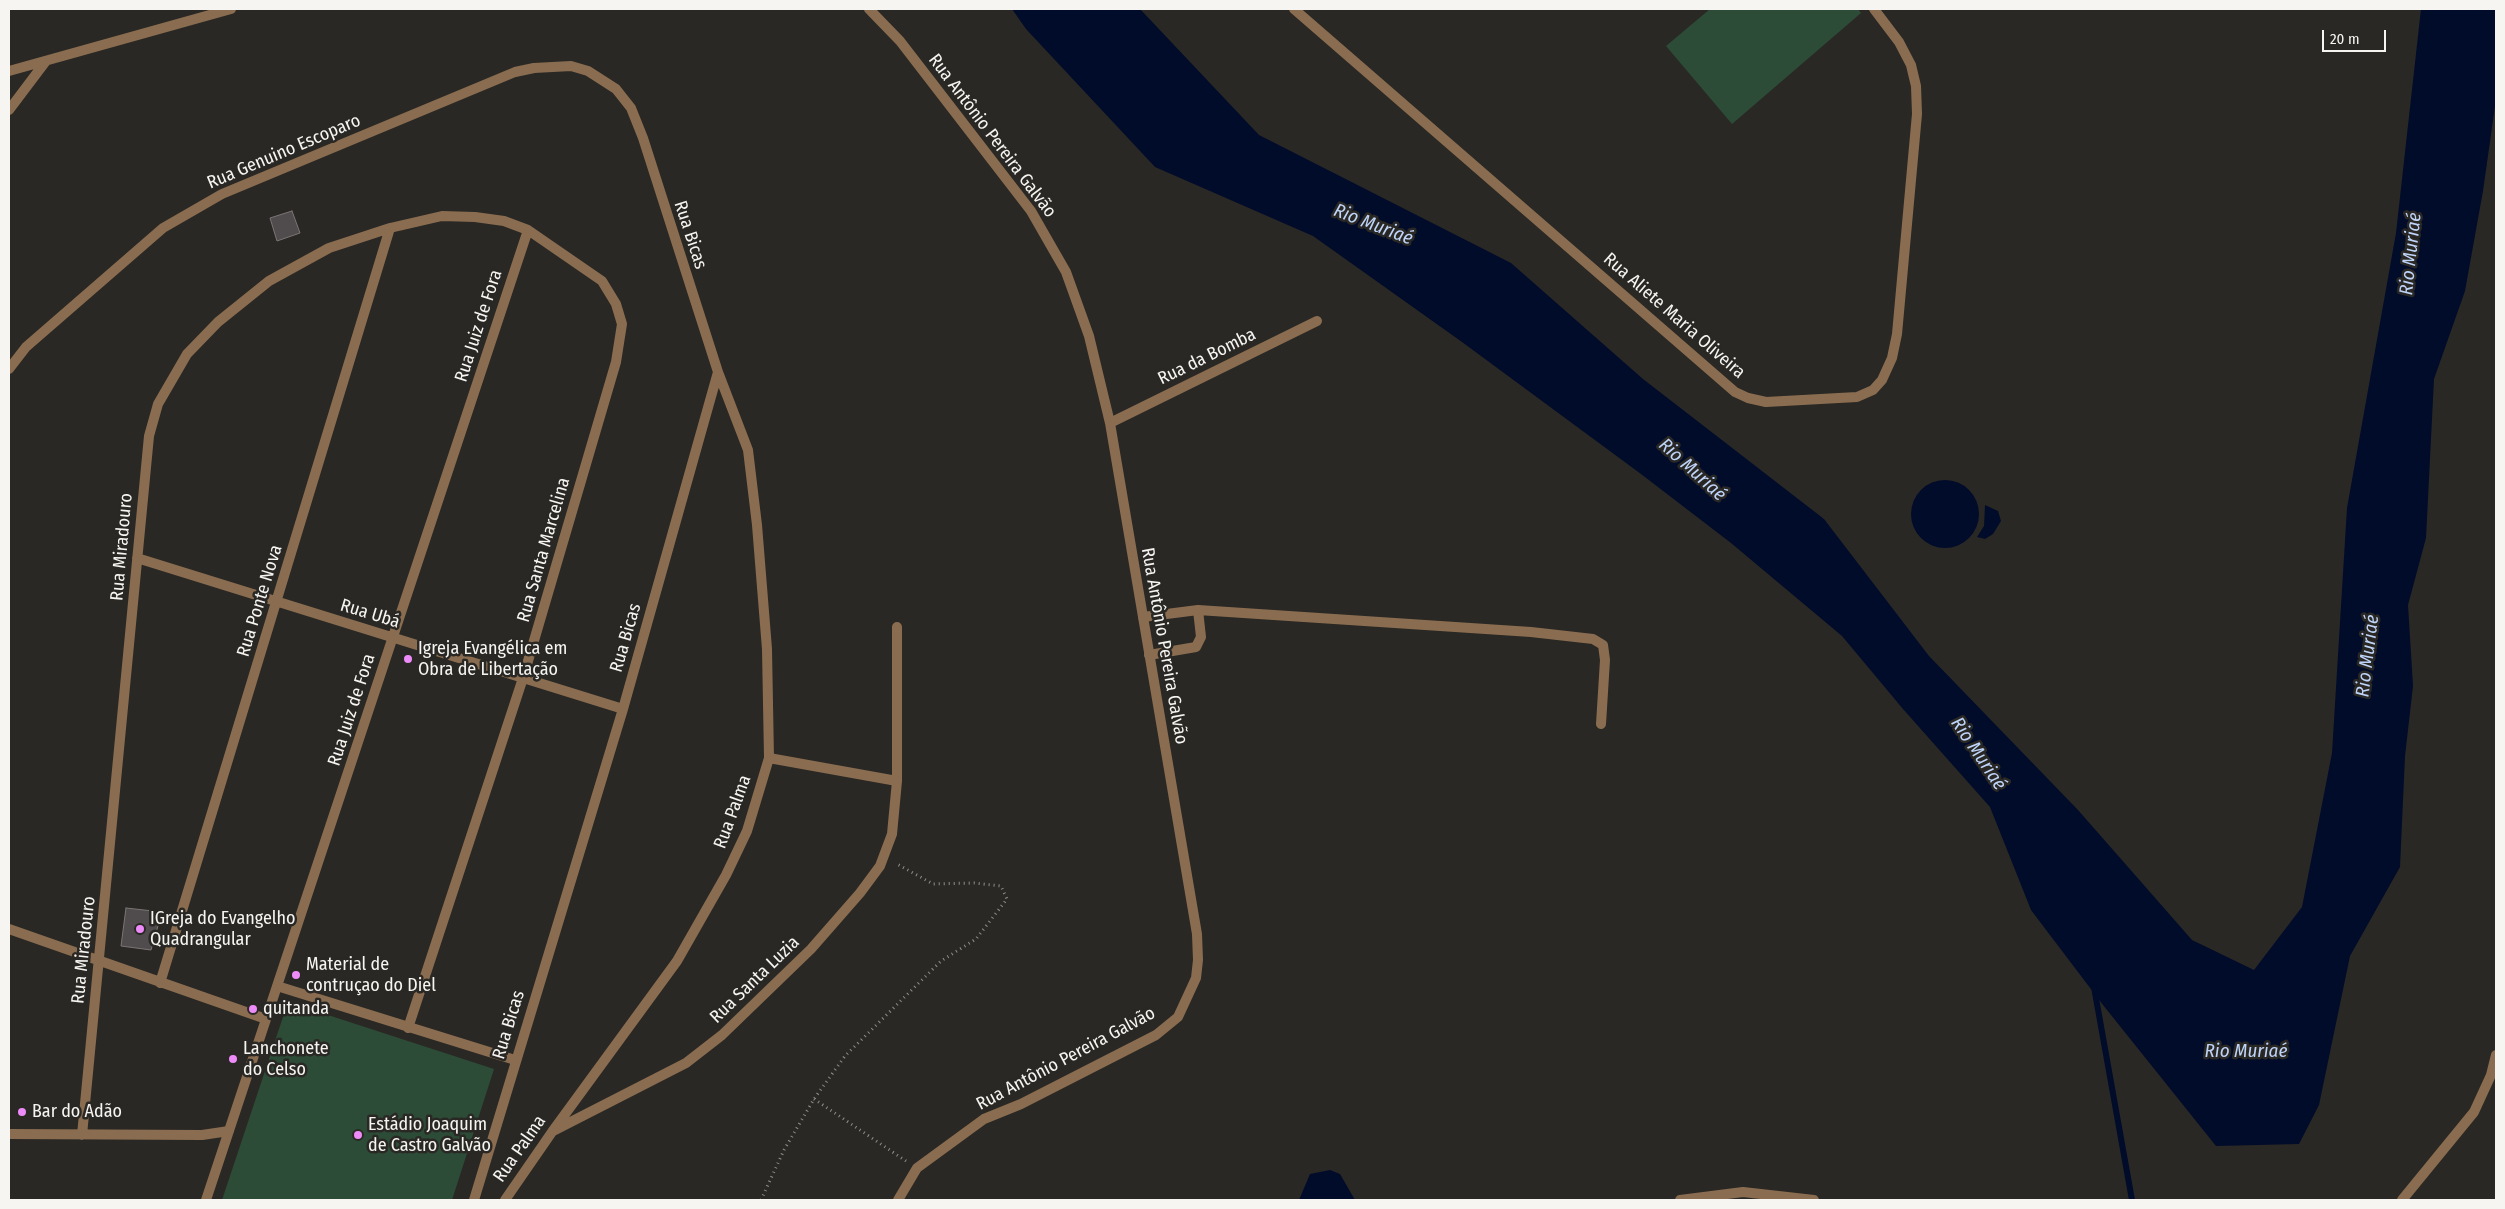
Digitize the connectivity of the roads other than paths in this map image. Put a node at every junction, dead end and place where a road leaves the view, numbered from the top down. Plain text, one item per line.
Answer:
1 (230, 9) edge
2 (869, 9) edge
3 (1294, 9) edge
4 (1874, 9) edge
5 (46, 61) junction
6 (9, 71) edge
7 (616, 89) joint
8 (9, 110) edge
9 (390, 228) junction
10 (528, 230) junction
11 (1317, 321) dead end
12 (9, 368) edge
13 (718, 372) junction
14 (1110, 423) junction
15 (137, 558) junction
16 (276, 601) junction
17 (1198, 610) junction
18 (1143, 618) junction
19 (897, 627) dead end
20 (393, 638) junction
21 (1149, 655) junction
22 (523, 678) junction
23 (623, 709) junction
24 (1601, 724) dead end
25 (769, 758) junction
26 (897, 780) junction
27 (9, 929) edge
28 (99, 963) junction
29 (160, 983) junction
30 (277, 986) junction
31 (266, 1019) junction
32 (408, 1028) junction
33 (2496, 1055) edge
34 (515, 1060) junction
35 (229, 1131) junction
36 (552, 1132) junction
37 (9, 1134) edge
38 (82, 1135) junction
39 (206, 1200) edge
40 (474, 1200) edge
41 (505, 1200) edge
42 (898, 1200) edge
43 (1680, 1200) edge
44 (1814, 1200) edge
45 (2402, 1200) edge

1 - 5 street
2 - 14 street, Rua Antônio Pereira Galvão
3 - 4 street, Rua Aliete Maria Oliveira
5 - 6 street
5 - 8 street
7 - 12 street, Rua Genuino Escoparo
7 - 13 street, Rua Bicas
9 - 10 street, Rua Miradouro
9 - 15 street, Rua Miradouro
9 - 16 street, Rua Ponte Nova
10 - 20 street, Rua Juiz de Fora
10 - 22 street, Rua Santa Marcelina
11 - 14 street, Rua da Bomba
13 - 23 street, Rua Bicas
13 - 25 street, Rua Palma
14 - 18 street, Rua Antônio Pereira Galvão
15 - 16 street, Rua Ubá
15 - 28 street, Rua Miradouro
16 - 20 street, Rua Ubá
16 - 29 street, Rua Ponte Nova
17 - 18 street
17 - 21 street
17 - 24 street
18 - 21 street, Rua Antônio Pereira Galvão
19 - 26 street, Rua Santa Luzia
20 - 22 street, Rua Ubá
20 - 30 street, Rua Juiz de Fora
21 - 42 street, Rua Antônio Pereira Galvão
22 - 23 street, Rua Ubá
22 - 32 street, Rua Santa Marcelina
23 - 34 street, Rua Bicas
25 - 26 street
25 - 36 street, Rua Palma
26 - 36 street, Rua Santa Luzia
27 - 28 street
28 - 29 street
28 - 38 street, Rua Miradouro
29 - 31 street
30 - 31 street, Rua Juiz de Fora
30 - 32 street
31 - 35 street, Rua Juiz de Fora
32 - 34 street
33 - 45 street
34 - 40 street, Rua Bicas
35 - 38 street
35 - 39 street, Rua Juiz de Fora
36 - 41 street, Rua Palma
37 - 38 street
43 - 44 street

